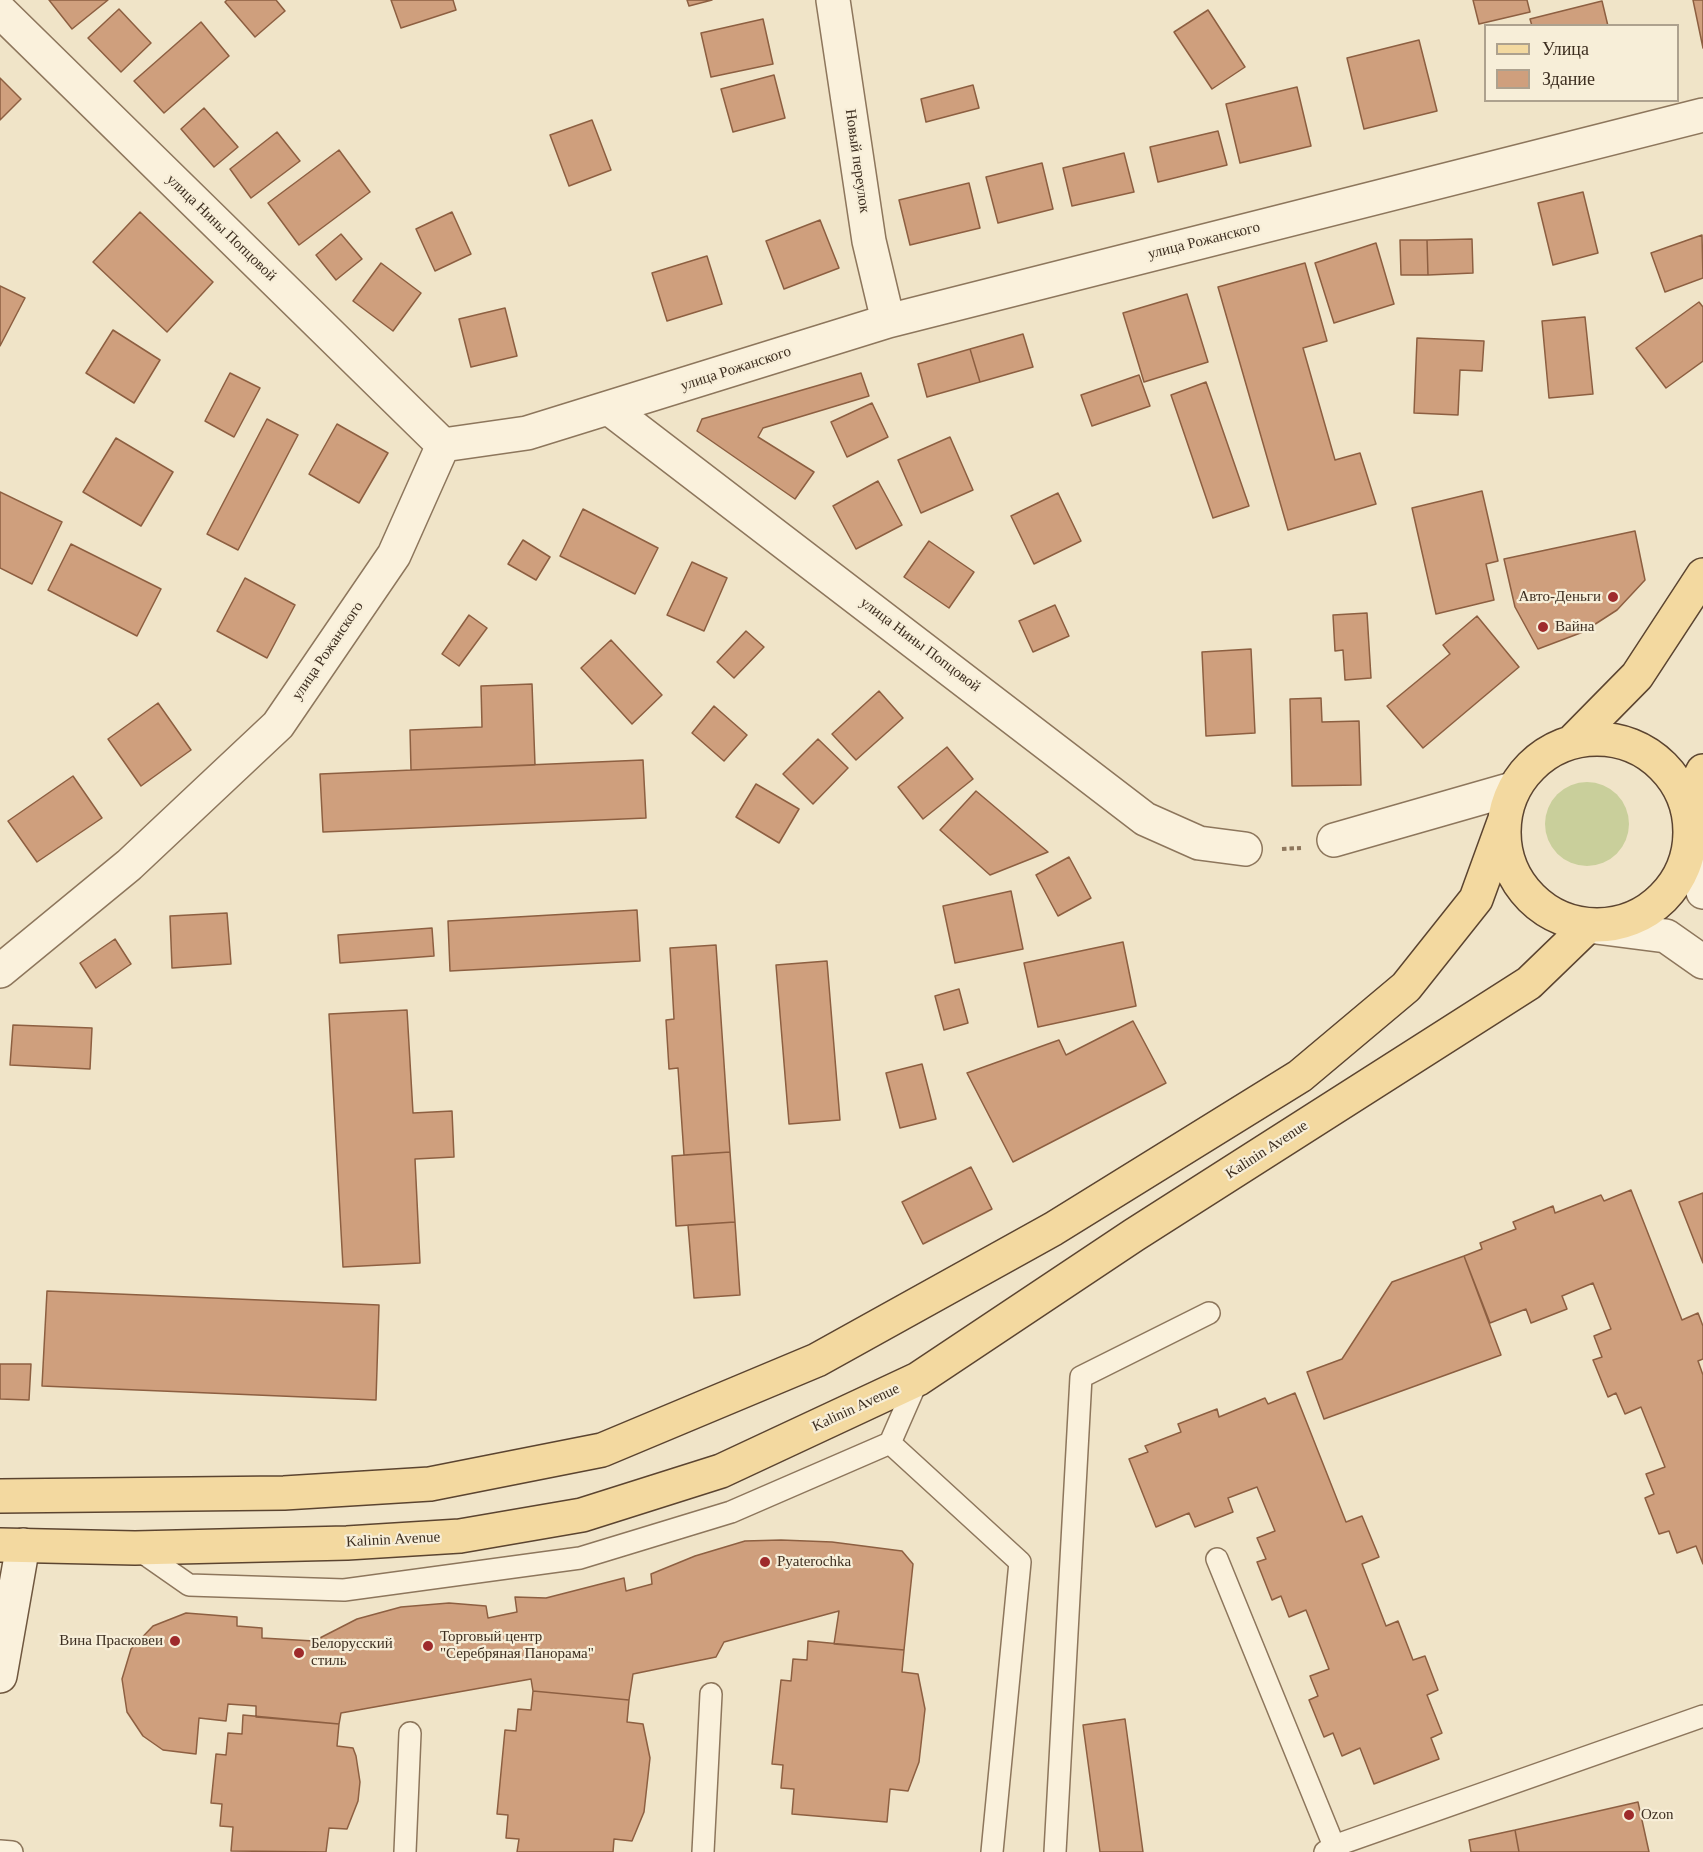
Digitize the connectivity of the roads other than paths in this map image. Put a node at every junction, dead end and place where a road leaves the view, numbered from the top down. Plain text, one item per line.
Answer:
1 (833, 0) edge
2 (0, 11) edge
3 (1703, 115) edge
4 (888, 321) junction
5 (610, 409) junction
6 (443, 445) junction
7 (1703, 575) edge
8 (1572, 742) junction
9 (1703, 771) edge
10 (1512, 789) junction
11 (1686, 804) junction
12 (1504, 822) junction
13 (1696, 839) edge
14 (1334, 840) road end
15 (1245, 849) road end
16 (1703, 892) edge
17 (1588, 926) junction
18 (1703, 962) edge
19 (0, 971) edge
20 (1209, 1313) dead end
21 (918, 1378) junction
22 (890, 1443) junction
23 (0, 1496) edge
24 (12, 1545) edge
25 (135, 1548) junction
26 (1217, 1559) dead end
27 (0, 1676) edge
28 (711, 1694) dead end
29 (1703, 1716) edge
30 (410, 1733) dead end
31 (1330, 1849) edge
32 (0, 1851) edge
33 (12, 1852) edge
34 (405, 1852) edge
35 (703, 1852) edge
36 (992, 1852) edge
37 (1054, 1852) edge

1 - 4 street, Новый переулок
2 - 6 street, улица Нины Попцовой
3 - 4 street, улица Рожанского
4 - 5 street, улица Рожанского
5 - 6 street, улица Рожанского
5 - 15 street, улица Нины Попцовой
6 - 19 street, улица Рожанского
7 - 8 main road
8 - 10 main road
8 - 11 main road
9 - 11 main road
10 - 12 main road
10 - 14 street
11 - 13 main road
12 - 17 main road
12 - 23 main road
13 - 16 street
13 - 17 main road
17 - 18 street
17 - 21 main road, Kalinin Avenue
20 - 37 lane
21 - 22 lane
21 - 25 main road, Kalinin Avenue
22 - 25 lane
22 - 36 lane
24 - 25 main road, Kalinin Avenue
24 - 27 street
26 - 31 lane
28 - 35 lane
29 - 31 lane
30 - 34 lane
32 - 33 lane

